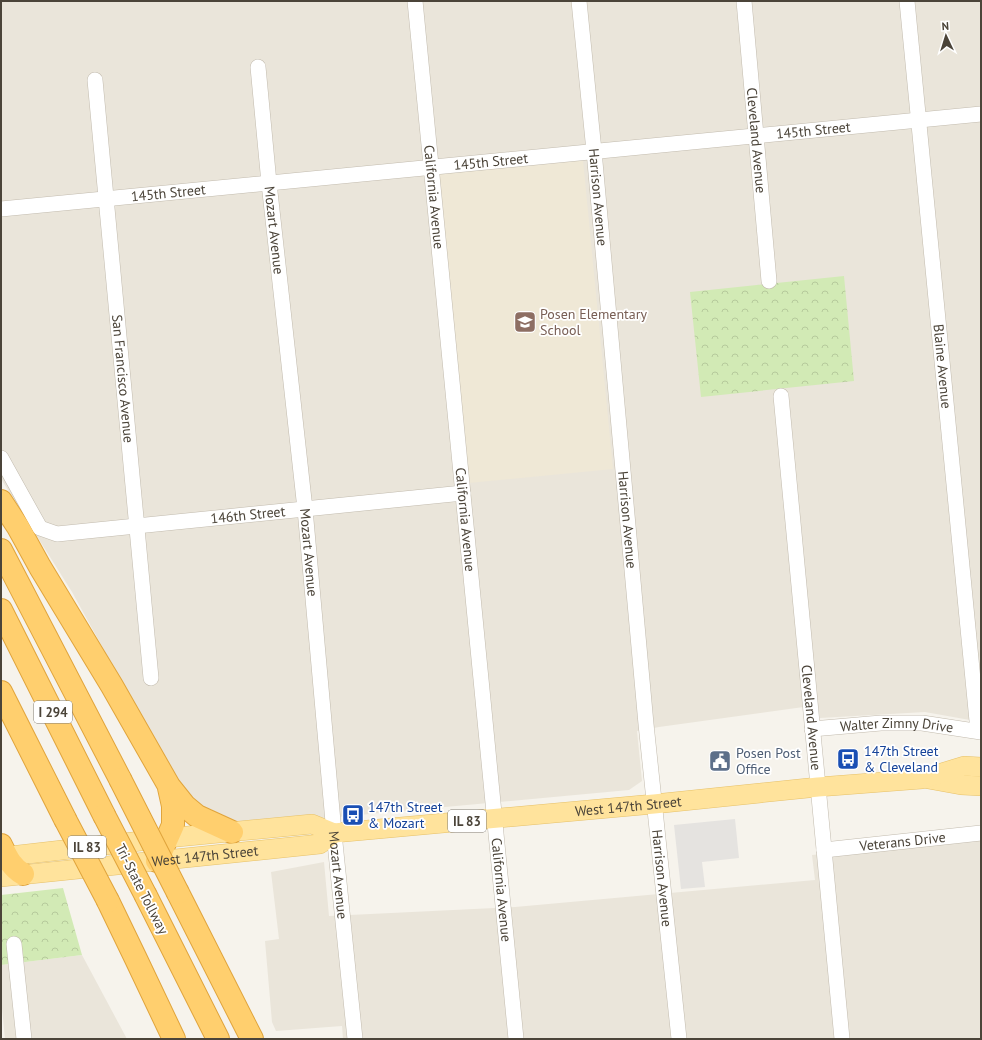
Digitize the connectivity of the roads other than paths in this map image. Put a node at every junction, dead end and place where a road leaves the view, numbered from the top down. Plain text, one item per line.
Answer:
1 (415, 1) edge
2 (579, 1) edge
3 (744, 1) edge
4 (907, 1) edge
5 (258, 67) dead end
6 (95, 80) dead end
7 (981, 114) edge
8 (919, 120) junction
9 (757, 135) junction
10 (594, 151) junction
11 (431, 167) junction
12 (269, 183) junction
13 (106, 199) junction
14 (1, 209) edge
15 (769, 281) dead end
16 (781, 396) dead end
17 (1, 458) edge
18 (463, 493) junction
19 (1, 501) edge
20 (305, 509) junction
21 (137, 526) junction
22 (1, 550) edge
23 (1, 610) edge
24 (151, 678) dead end
25 (1, 692) edge
26 (812, 729) junction
27 (980, 731) edge
28 (981, 767) edge
29 (922, 779) junction
30 (169, 786) junction
31 (981, 786) edge
32 (818, 787) junction
33 (654, 804) junction
34 (494, 819) junction
35 (232, 832) junction
36 (334, 833) junction
37 (981, 834) edge
38 (167, 838) junction
39 (824, 850) junction
40 (3, 853) edge
41 (157, 860) junction
42 (23, 874) junction
43 (1, 877) edge
44 (14, 944) dead end
45 (24, 1039) edge
46 (174, 1039) edge
47 (218, 1039) edge
48 (252, 1039) edge
49 (355, 1039) edge
50 (516, 1039) edge
51 (679, 1039) edge
52 (842, 1039) edge

1 - 11 street, California Avenue
2 - 10 street, Harrison Avenue
3 - 9 street, Cleveland Avenue
4 - 8 street, Blaine Avenue
5 - 12 street, Mozart Avenue
6 - 13 street, San Francisco Avenue
7 - 8 street, 145th Street
8 - 9 street, 145th Street
8 - 27 street, Blaine Avenue
9 - 10 street, 145th Street
9 - 15 street, Cleveland Avenue
10 - 11 street, 145th Street
10 - 33 street, Harrison Avenue
11 - 12 street, 145th Street
11 - 18 street, California Avenue
12 - 13 street, 145th Street
12 - 20 street, Mozart Avenue
13 - 14 street, 145th Street
13 - 21 street, San Francisco Avenue
16 - 26 street, Cleveland Avenue
17 - 21 street, 146th Street
18 - 20 street, 146th Street
18 - 34 street, California Avenue
19 - 30 highway
20 - 21 street, 146th Street
20 - 36 street, Mozart Avenue
21 - 24 street, San Francisco Avenue
22 - 48 highway, bridge
23 - 47 highway, Tri-State Tollway / I 294, bridge
25 - 46 highway, I 294, bridge
26 - 27 street, Walter Zimny Drive
26 - 32 street, Cleveland Avenue
28 - 29 main road, West 147th Street / IL 83
29 - 31 main road, West 147th Street / IL 83
29 - 32 main road, West 147th Street / IL 83
30 - 35 highway
30 - 38 highway
32 - 33 main road, West 147th Street / IL 83
32 - 39 street, Cleveland Avenue
33 - 34 main road, West 147th Street / IL 83
33 - 51 street, Harrison Avenue
34 - 36 main road, West 147th Street / IL 83
34 - 50 street, California Avenue
35 - 36 main road, West 147th Street / IL 83
35 - 38 main road, West 147th Street / IL 83
36 - 41 main road, West 147th Street / IL 83
36 - 49 street, Mozart Avenue
37 - 39 street, Veterans Drive
38 - 40 main road, West 147th Street / IL 83
38 - 41 highway
39 - 52 street, Cleveland Avenue
40 - 42 highway
41 - 42 main road, West 147th Street / IL 83
42 - 43 main road, West 147th Street / IL 83
44 - 45 street

